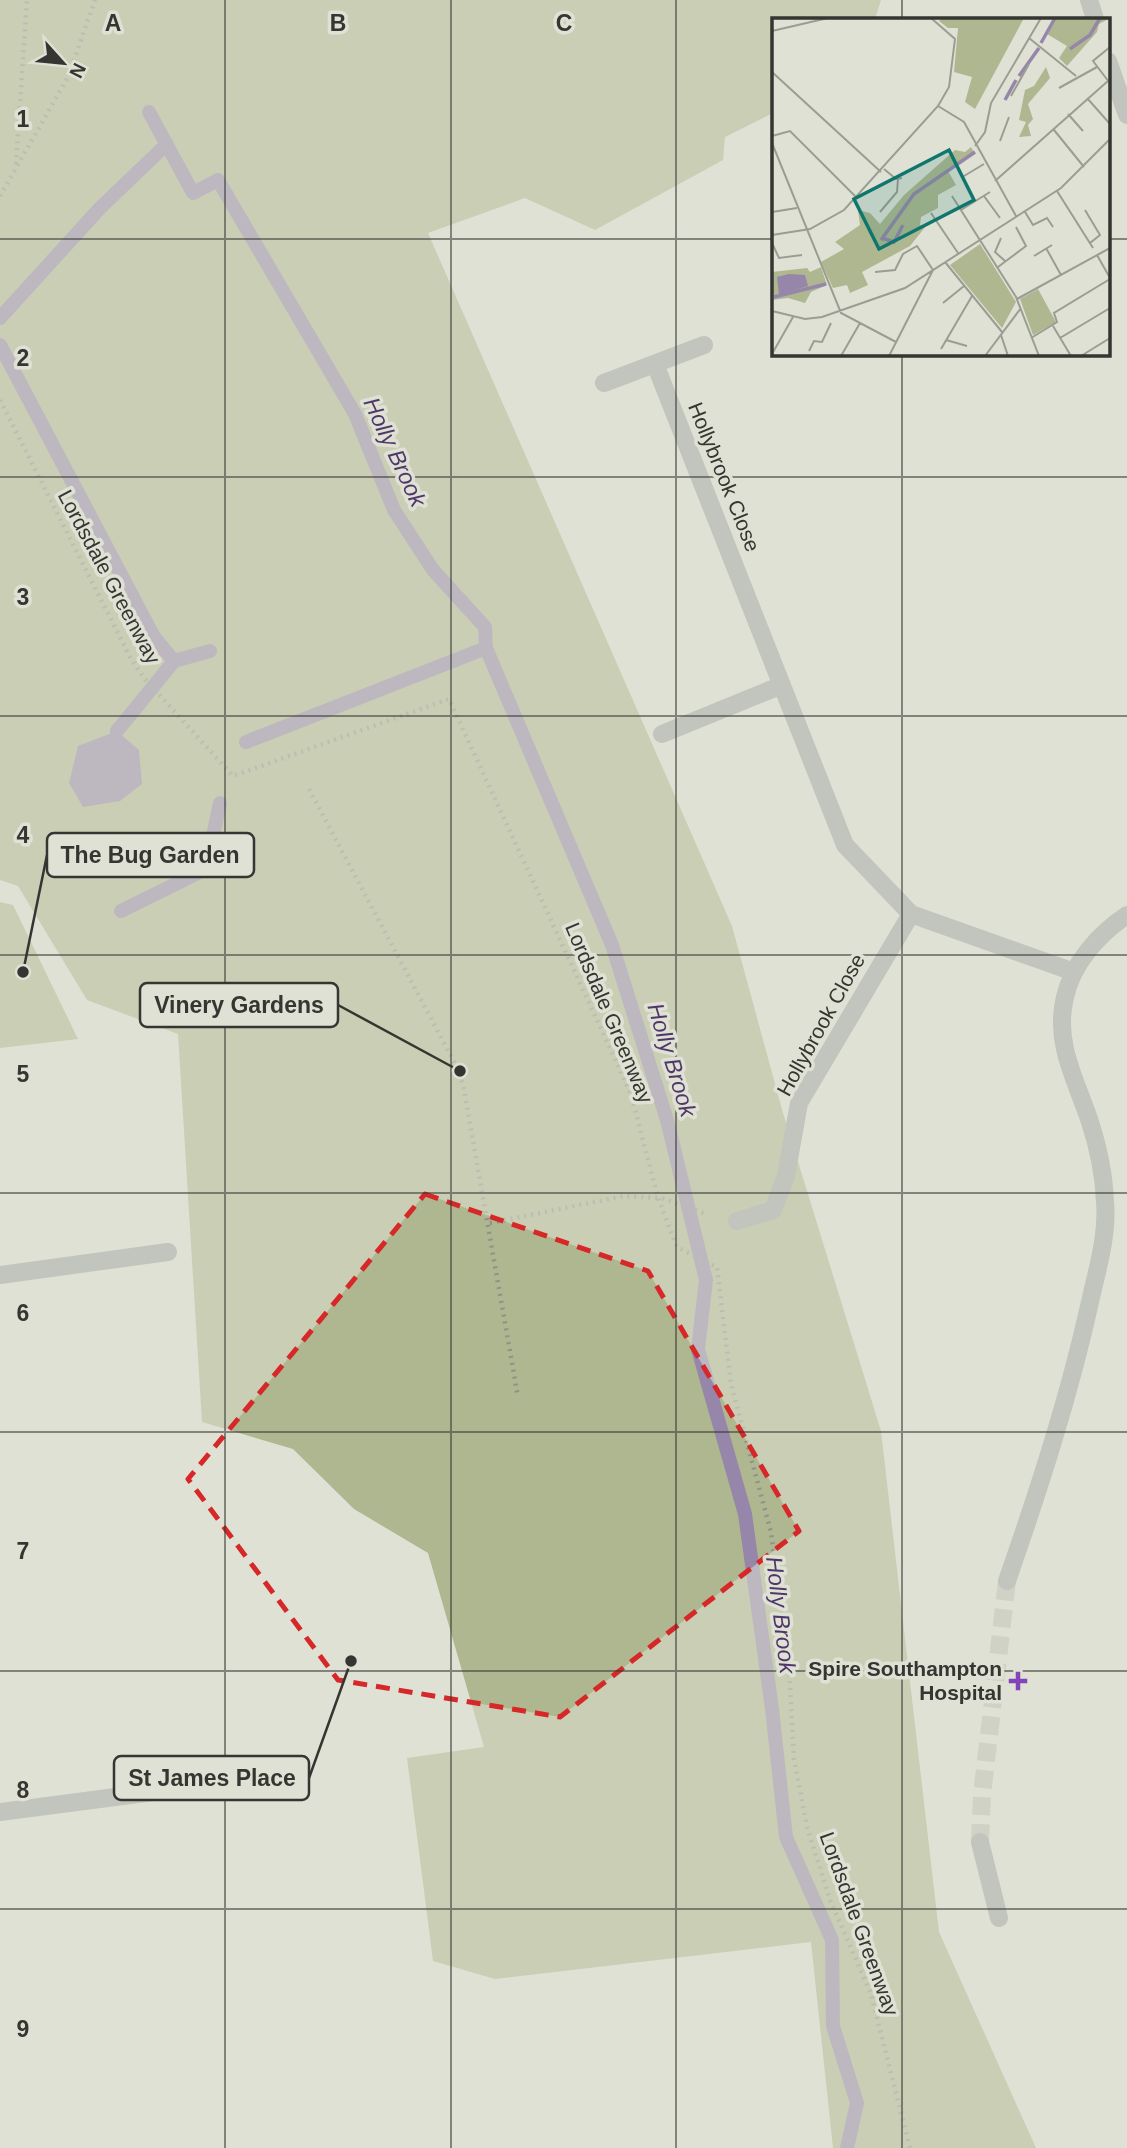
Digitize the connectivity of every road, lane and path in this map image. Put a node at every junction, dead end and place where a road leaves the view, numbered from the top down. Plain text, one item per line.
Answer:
1 (27, 0) edge
2 (95, 0) edge
3 (1088, 0) edge
4 (1095, 18) edge
5 (1120, 77) edge
6 (1127, 115) edge
7 (16, 168) junction
8 (0, 196) edge
9 (704, 345) dead end
10 (655, 364) junction
11 (604, 383) dead end
12 (0, 400) edge
13 (782, 685) junction
14 (662, 734) dead end
15 (309, 789) dead end
16 (912, 914) junction
17 (1127, 915) edge
18 (1074, 972) junction
19 (659, 1198) junction
20 (708, 1215) dead end
21 (737, 1221) dead end
22 (490, 1223) junction
23 (168, 1252) dead end
24 (0, 1275) edge
25 (518, 1397) dead end
26 (1007, 1581) tunnel mouth
27 (276, 1776) dead end
28 (0, 1812) edge
29 (980, 1842) tunnel mouth
30 (999, 1918) dead end
31 (910, 2148) edge

1 - 7 path
2 - 7 path
3 - 4 street
5 - 6 street
7 - 8 path
9 - 10 street
10 - 11 street
10 - 13 street, Hollybrook Close
12 - 19 path, Lordsdale Greenway
13 - 14 street
13 - 16 street, Hollybrook Close
15 - 22 path
16 - 18 street, Hollybrook Close
16 - 21 street, Hollybrook Close
17 - 18 street
18 - 26 street
19 - 20 path
19 - 22 path
19 - 31 path, Lordsdale Greenway
22 - 25 path
23 - 24 street
27 - 28 street
29 - 30 street

